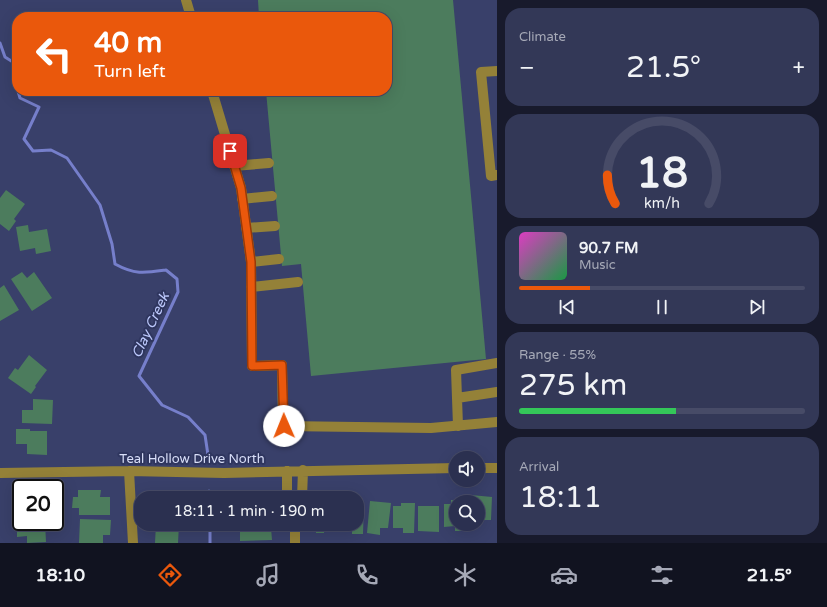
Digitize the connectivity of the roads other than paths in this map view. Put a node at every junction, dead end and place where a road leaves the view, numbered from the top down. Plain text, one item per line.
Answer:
1 (186, 0) edge
2 (190, 12) edge
3 (497, 71) edge
4 (213, 96) edge
5 (268, 163) dead end
6 (234, 166) junction
7 (497, 175) edge
8 (272, 196) dead end
9 (242, 199) junction
10 (275, 226) dead end
11 (246, 228) junction
12 (279, 259) dead end
13 (251, 262) junction
14 (298, 282) dead end
15 (251, 287) junction
16 (497, 363) edge
17 (497, 392) edge
18 (457, 398) junction
19 (497, 422) edge
20 (458, 426) junction
21 (449, 468) edge
22 (485, 468) edge
23 (497, 468) edge
24 (303, 470) junction
25 (129, 471) junction
26 (287, 471) junction
27 (0, 473) edge
28 (287, 491) edge
29 (302, 491) edge
30 (295, 531) edge
31 (133, 543) edge
32 (295, 543) edge

1 - 2 street
3 - 7 street
4 - 6 street
5 - 6 street
6 - 9 street
8 - 9 street
9 - 11 street
10 - 11 street
11 - 13 street
12 - 13 street
13 - 15 street
14 - 15 street
15 - 20 street
16 - 18 street
17 - 18 street
18 - 20 street
19 - 20 street
21 - 24 street, Teal Hollow Drive North
22 - 23 street
24 - 26 street, Teal Hollow Drive North
24 - 29 street
25 - 26 street, Teal Hollow Drive North
25 - 27 street, Teal Hollow Drive North
25 - 31 street
26 - 28 street
30 - 32 street

